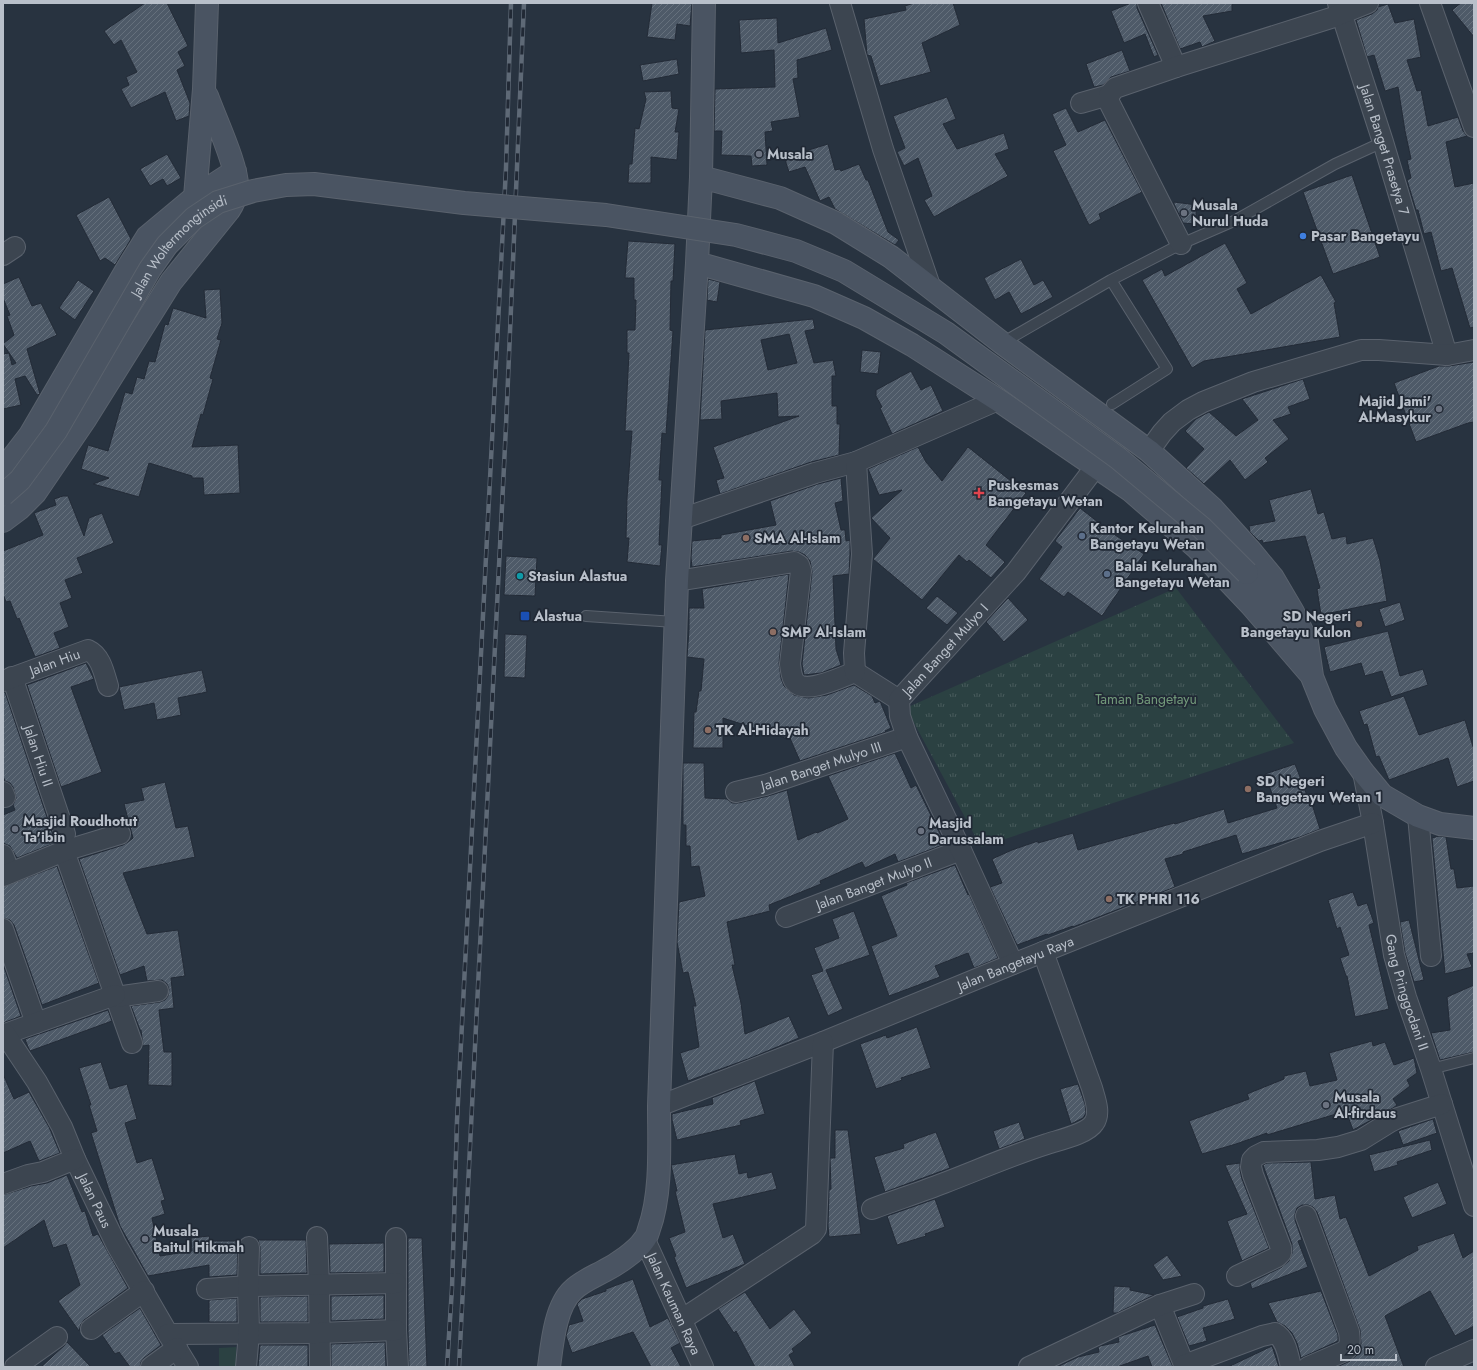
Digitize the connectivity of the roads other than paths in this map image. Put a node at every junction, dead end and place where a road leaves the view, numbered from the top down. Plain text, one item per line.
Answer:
1 (207, 3) edge
2 (704, 3) edge
3 (840, 3) edge
4 (1148, 3) edge
5 (1368, 3) edge
6 (1430, 3) edge
7 (1340, 8) edge
8 (1176, 67) junction
9 (204, 89) junction
10 (1109, 95) junction
11 (1081, 103) dead end
12 (1474, 127) edge
13 (1383, 142) junction
14 (235, 171) junction
15 (701, 177) junction
16 (195, 197) junction
17 (1181, 244) junction
18 (697, 263) junction
19 (1111, 280) junction
20 (930, 286) junction
21 (1002, 343) junction
22 (1474, 350) edge
23 (1447, 355) junction
24 (998, 400) junction
25 (1112, 404) dead end
26 (1149, 451) junction
27 (856, 462) junction
28 (1096, 466) junction
29 (3, 470) edge
30 (3, 495) edge
31 (681, 519) junction
32 (3, 521) edge
33 (676, 581) junction
34 (586, 616) dead end
35 (675, 622) junction
36 (855, 672) junction
37 (1312, 676) junction
38 (7, 679) edge
39 (108, 686) dead end
40 (899, 700) junction
41 (906, 737) junction
42 (1363, 772) junction
43 (736, 792) dead end
44 (1418, 816) junction
45 (1373, 823) junction
46 (1474, 828) edge
47 (120, 834) dead end
48 (64, 843) junction
49 (961, 850) junction
50 (3, 855) edge
51 (7, 875) edge
52 (786, 917) dead end
53 (3, 929) edge
54 (1043, 952) junction
55 (1431, 956) dead end
56 (1013, 964) junction
57 (158, 991) dead end
58 (115, 996) junction
59 (36, 1023) junction
60 (4, 1035) edge
61 (823, 1042) junction
62 (132, 1043) dead end
63 (1474, 1058) edge
64 (1431, 1069) junction
65 (1442, 1104) junction
66 (659, 1106) junction
67 (75, 1159) junction
68 (3, 1184) edge
69 (1474, 1206) edge
70 (872, 1209) dead end
71 (1306, 1216) dead end
72 (317, 1237) dead end
73 (396, 1238) dead end
74 (645, 1240) junction
75 (249, 1247) dead end
76 (1237, 1276) dead end
77 (396, 1283) junction
78 (319, 1285) junction
79 (248, 1286) junction
80 (207, 1289) dead end
81 (144, 1291) junction
82 (1194, 1294) dead end
83 (1160, 1305) junction
84 (681, 1320) junction
85 (91, 1329) dead end
86 (396, 1330) junction
87 (249, 1333) junction
88 (319, 1333) junction
89 (57, 1337) dead end
90 (172, 1341) junction
91 (1474, 1350) edge
92 (1184, 1366) edge
93 (15, 1367) edge
94 (151, 1367) edge
95 (188, 1367) edge
96 (246, 1367) edge
97 (320, 1367) edge
98 (398, 1367) edge
99 (549, 1367) edge
100 (703, 1367) edge
101 (1029, 1367) edge
102 (1291, 1367) edge
103 (1308, 1367) edge
104 (1436, 1367) edge

1 - 9 street
2 - 15 street
3 - 20 street
4 - 8 street
5 - 7 street
6 - 12 street
7 - 8 street
7 - 13 street, Jalan Banget Prasetya 7
8 - 10 street
9 - 14 street
9 - 16 street
10 - 11 street
10 - 17 street
13 - 17 lane
13 - 23 street, Jalan Banget Prasetya 7
14 - 16 street
14 - 32 street
15 - 18 street
15 - 20 street
16 - 29 street
17 - 19 lane
18 - 24 street
18 - 31 street
19 - 21 lane
19 - 25 lane
20 - 21 street
21 - 26 street
22 - 23 street
23 - 26 street
24 - 27 street
24 - 28 street
26 - 37 street
27 - 31 street
27 - 36 street
28 - 37 street
28 - 40 street, Jalan Banget Mulyo I
30 - 37 street, Jalan Woltermonginsidi, bridge
31 - 33 street
33 - 35 street
33 - 36 street
34 - 35 lane
35 - 66 street
36 - 40 street
37 - 42 street
38 - 39 street, Jalan Hiu
38 - 48 street, Jalan Hiu II
40 - 41 street, Jalan Banget Mulyo I
41 - 43 street, Jalan Banget Mulyo III
41 - 49 street, Jalan Banget Mulyo I
42 - 44 street
42 - 45 street, Gang Pringgodani II
44 - 46 street
44 - 55 street
45 - 54 street, Jalan Bangetayu Raya
45 - 64 street, Gang Pringgodani II
47 - 48 street
48 - 51 street
48 - 58 street, Jalan Hiu II
49 - 52 street, Jalan Banget Mulyo II
49 - 56 street, Jalan Banget Mulyo I
50 - 51 street
53 - 59 street
54 - 56 street, Jalan Bangetayu Raya
54 - 70 street
56 - 61 street, Jalan Bangetayu Raya
57 - 58 street
58 - 59 street
58 - 62 street, Jalan Hiu II
59 - 60 street
60 - 67 street, Jalan Paus
61 - 66 street, Jalan Bangetayu Raya
61 - 84 street
63 - 64 lane
64 - 65 street, Gang Pringgodani II
65 - 69 street, Gang Pringgodani II
65 - 76 street
66 - 74 street
67 - 68 street
67 - 81 street, Jalan Paus
71 - 103 street
72 - 78 street
73 - 77 street
74 - 84 street, Jalan Kauman Raya
74 - 99 street
75 - 79 street
77 - 78 street
77 - 86 street
78 - 79 street
78 - 88 street
79 - 80 street
79 - 87 street
81 - 85 street
81 - 90 street, Jalan Paus
82 - 83 street
83 - 92 street
83 - 101 street
84 - 100 street, Jalan Kauman Raya
86 - 88 street
86 - 98 street
87 - 88 street
87 - 90 street
87 - 96 street
88 - 97 street
89 - 93 street
90 - 94 street
90 - 95 street, Jalan Paus
91 - 104 street
92 - 102 street

